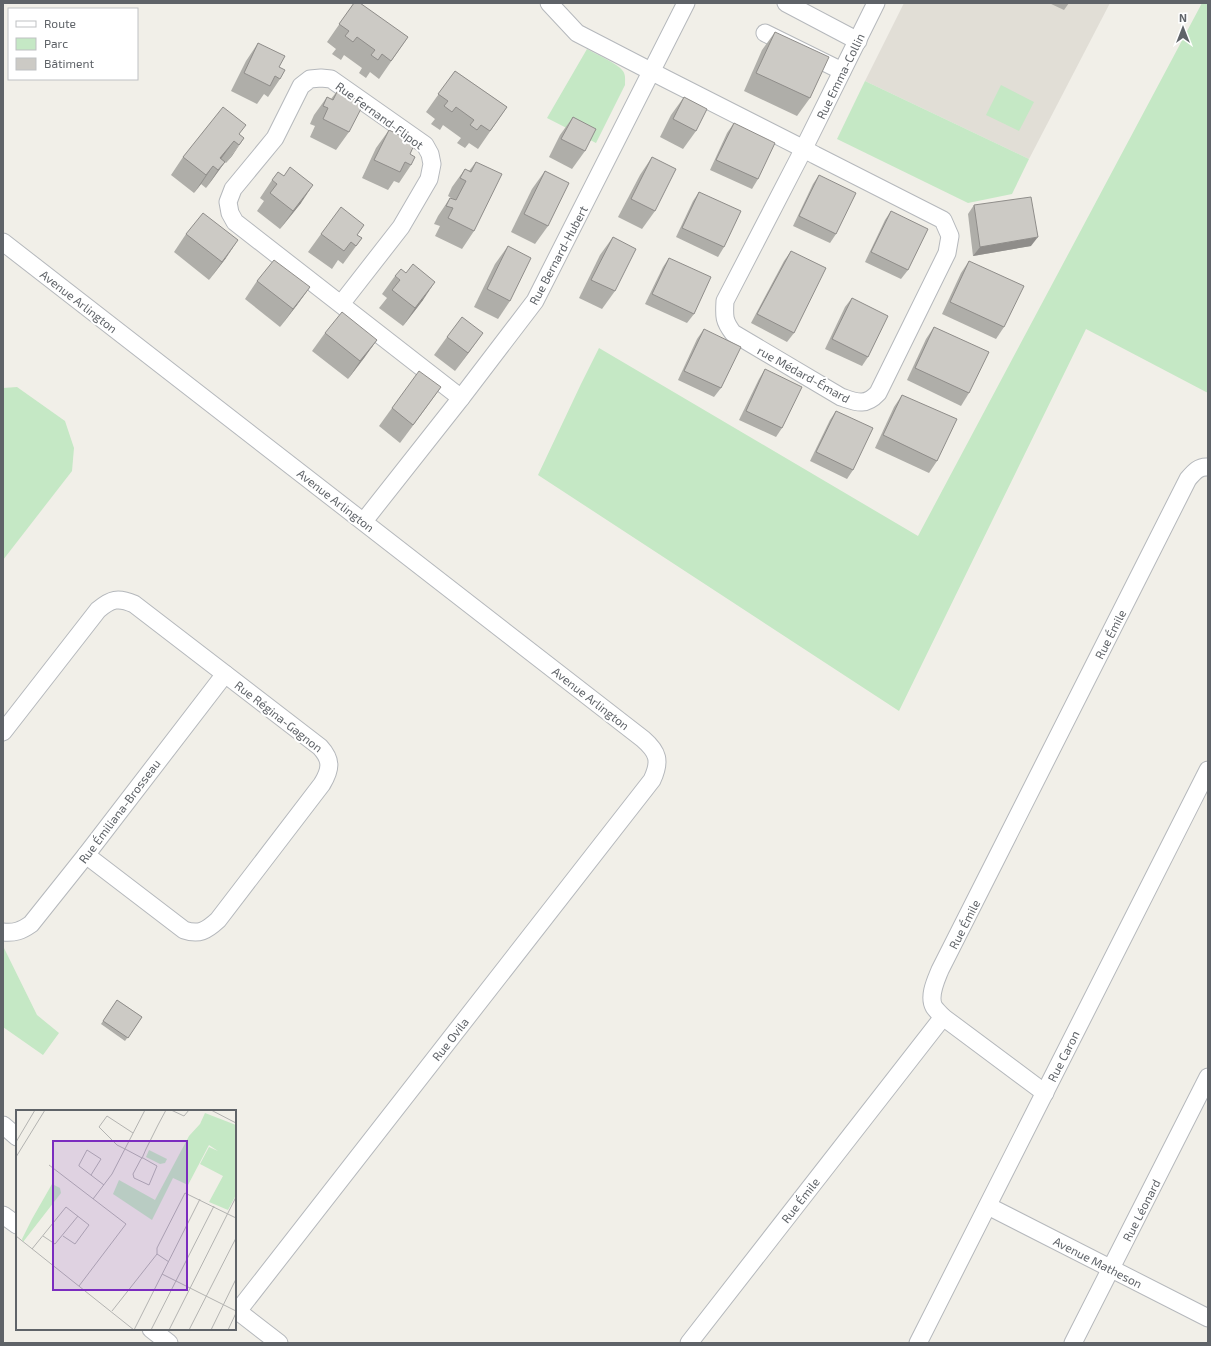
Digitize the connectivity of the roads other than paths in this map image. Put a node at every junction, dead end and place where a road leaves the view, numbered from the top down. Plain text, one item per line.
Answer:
1 (549, 3) edge
2 (686, 3) edge
3 (786, 3) edge
4 (876, 3) edge
5 (765, 34) dead end
6 (858, 41) junction
7 (842, 71) junction
8 (651, 72) junction
9 (804, 149) junction
10 (3, 242) edge
11 (341, 304) junction
12 (461, 398) junction
13 (1205, 467) edge
14 (364, 521) junction
15 (225, 674) junction
16 (3, 732) edge
17 (658, 764) joint
18 (1208, 770) edge
19 (86, 855) junction
20 (3, 932) edge
21 (943, 1017) junction
22 (1208, 1077) edge
23 (1045, 1093) junction
24 (3, 1125) edge
25 (16, 1136) edge
26 (988, 1206) junction
27 (3, 1215) edge
28 (16, 1225) edge
29 (1111, 1268) junction
30 (237, 1310) edge
31 (1208, 1318) edge
32 (152, 1330) edge
33 (169, 1343) edge
34 (279, 1343) edge
35 (689, 1343) edge
36 (918, 1343) edge
37 (1073, 1343) edge

1 - 8 street, rue Médard-Émard
2 - 8 street, Rue Bernard-Hubert
3 - 6 street
4 - 6 street, Rue Emma-Collin
5 - 7 street
6 - 7 street, Rue Emma-Collin
7 - 9 street, Rue Emma-Collin
8 - 9 street, rue Médard-Émard
8 - 12 street, Rue Bernard-Hubert
9 - 9 street, rue Médard-Émard
10 - 14 street, Avenue Arlington
11 - 11 street, Rue Fernand-Flipot
11 - 12 street, Rue Fernand-Flipot
12 - 14 street, Rue Bernard-Hubert
13 - 21 street, Rue Émile
14 - 17 street, Avenue Arlington
15 - 16 street, Rue Régina-Gagnon
15 - 19 street, Rue Émiliana-Brosseau
15 - 19 street, Rue Régina-Gagnon
17 - 30 street, Rue Ovila
18 - 23 street, Rue Caron
19 - 20 street, Rue Émiliana-Brosseau
21 - 23 street
21 - 35 street, Rue Émile
22 - 29 street, Rue Léonard
23 - 26 street, Rue Caron
24 - 25 street
26 - 29 street, Avenue Matheson
26 - 36 street, Rue Caron
27 - 28 street
29 - 31 street, Avenue Matheson
29 - 37 street, Rue Léonard
30 - 34 street
32 - 33 street

